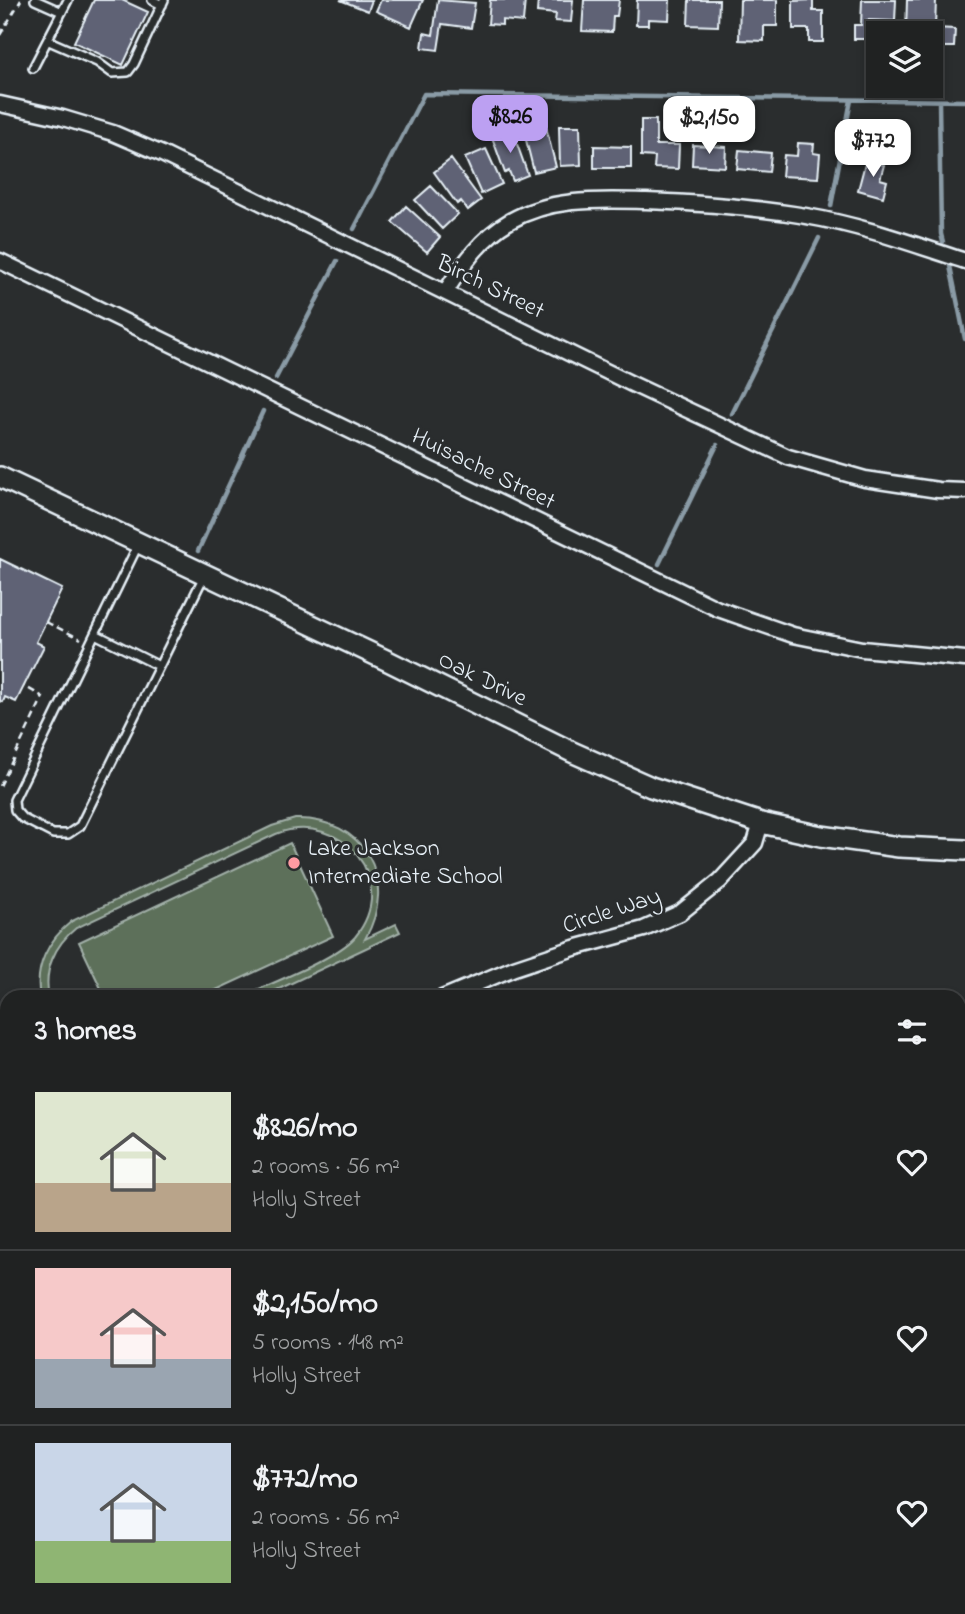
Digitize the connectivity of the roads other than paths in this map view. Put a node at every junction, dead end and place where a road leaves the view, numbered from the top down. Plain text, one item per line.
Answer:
1 (35, 0) edge
2 (68, 0) edge
3 (152, 0) edge
4 (163, 2) edge
5 (62, 12) junction
6 (49, 41) junction
7 (33, 68) dead end
8 (0, 104) edge
9 (0, 261) edge
10 (965, 261) edge
11 (446, 291) junction
12 (0, 478) edge
13 (965, 491) edge
14 (139, 544) junction
15 (204, 575) junction
16 (95, 634) junction
17 (965, 659) edge
18 (159, 666) junction
19 (761, 822) junction
20 (965, 850) edge
21 (461, 990) edge

1 - 5 lane
2 - 5 lane
3 - 4 lane
4 - 6 lane
5 - 6 lane
6 - 7 lane
8 - 11 street, Birch Street
9 - 17 street, Huisache Street
10 - 11 street
11 - 13 street, Birch Street
12 - 14 street, Oak Drive
14 - 15 street, Oak Drive
14 - 16 lane
15 - 18 lane
15 - 19 street, Oak Drive
16 - 18 lane
16 - 18 lane
19 - 20 street, Oak Drive
19 - 21 street, Circle Way

